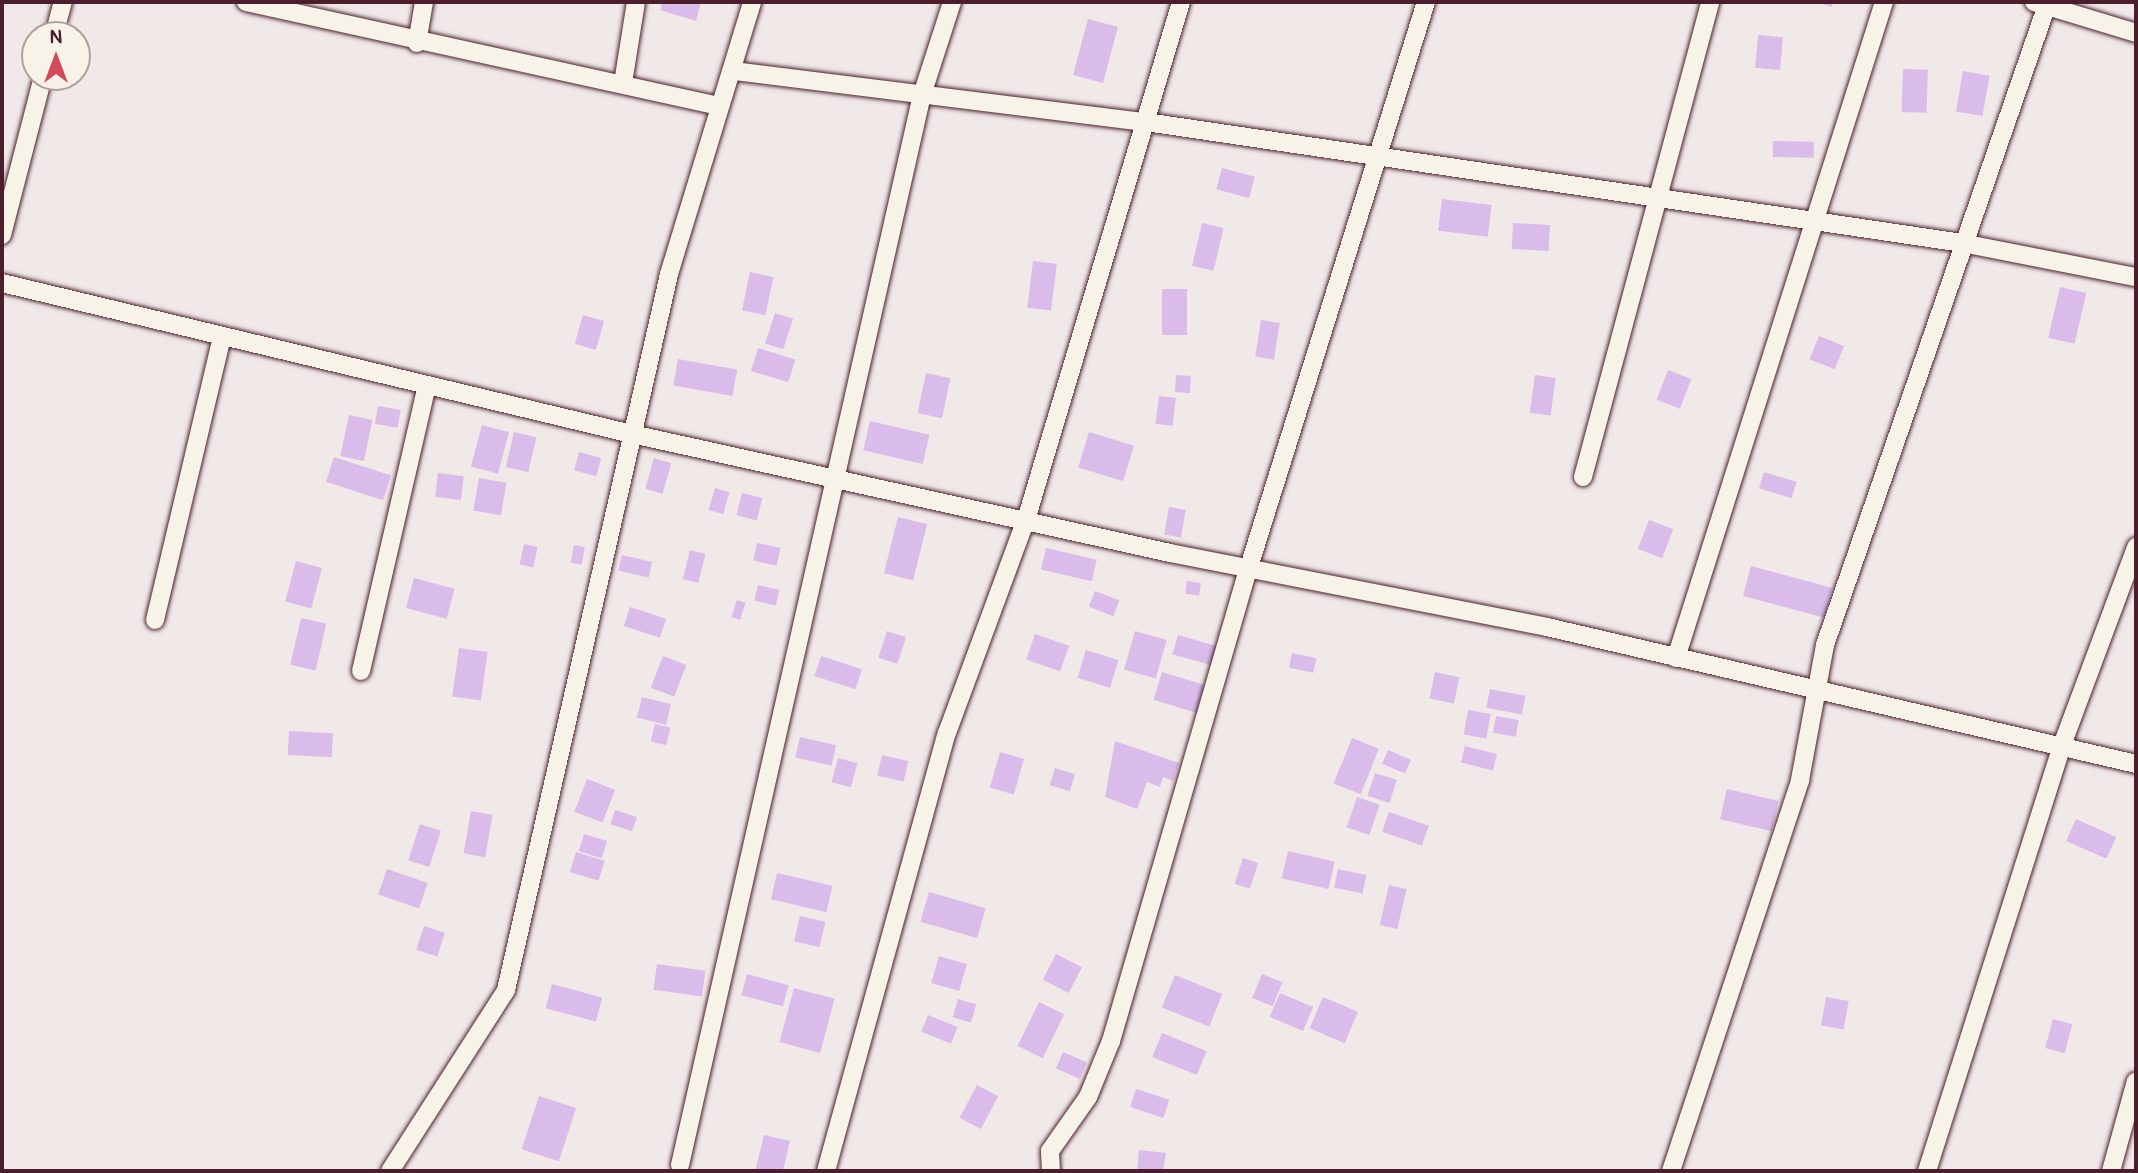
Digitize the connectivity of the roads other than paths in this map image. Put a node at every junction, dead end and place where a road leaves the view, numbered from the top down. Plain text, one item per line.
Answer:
1 (63, 2) edge
2 (246, 2) edge
3 (424, 2) edge
4 (636, 2) edge
5 (752, 2) edge
6 (952, 2) edge
7 (1181, 2) edge
8 (1426, 2) edge
9 (1710, 2) edge
10 (1884, 2) edge
11 (2043, 3) edge
12 (296, 9) edge
13 (58, 21) edge
14 (2136, 33) edge
15 (417, 43) junction
16 (734, 71) junction
17 (623, 83) junction
18 (39, 91) edge
19 (922, 95) junction
20 (718, 106) junction
21 (1146, 122) junction
22 (1375, 160) junction
23 (1662, 198) junction
24 (1811, 220) junction
25 (2, 235) edge
26 (1962, 243) junction
27 (2136, 277) edge
28 (2, 282) edge
29 (221, 340) junction
30 (426, 386) junction
31 (632, 434) junction
32 (1583, 477) dead end
33 (838, 480) junction
34 (1026, 520) junction
35 (2136, 547) edge
36 (1249, 566) junction
37 (155, 620) dead end
38 (1676, 658) junction
39 (361, 671) dead end
40 (1812, 691) junction
41 (2061, 748) junction
42 (2136, 764) edge
43 (2136, 1081) edge
44 (680, 1165) dead end
45 (390, 1171) edge
46 (825, 1171) edge
47 (1051, 1171) edge
48 (1671, 1171) edge
49 (1927, 1171) edge
50 (2111, 1171) edge

1 - 13 street
2 - 12 street
3 - 15 street
4 - 17 street
5 - 16 street
6 - 19 street
7 - 21 street
8 - 22 street
9 - 23 street
10 - 24 street
11 - 14 street
11 - 26 street
12 - 15 street
15 - 17 street
16 - 19 street
16 - 20 street
17 - 20 street
18 - 25 street
19 - 21 street
19 - 33 street
20 - 31 street
21 - 22 street
21 - 34 street
22 - 23 street
22 - 36 street
23 - 24 street
23 - 32 street
24 - 26 street
24 - 38 street
26 - 27 street
26 - 40 street
28 - 29 street
29 - 30 street
29 - 37 street
30 - 31 street
30 - 39 street
31 - 33 street
31 - 45 street
33 - 34 street
33 - 44 street
34 - 36 street
34 - 46 street
35 - 41 street
36 - 38 street
36 - 47 street
38 - 40 street
40 - 41 street
40 - 48 street
41 - 42 street
41 - 49 street
43 - 50 street

